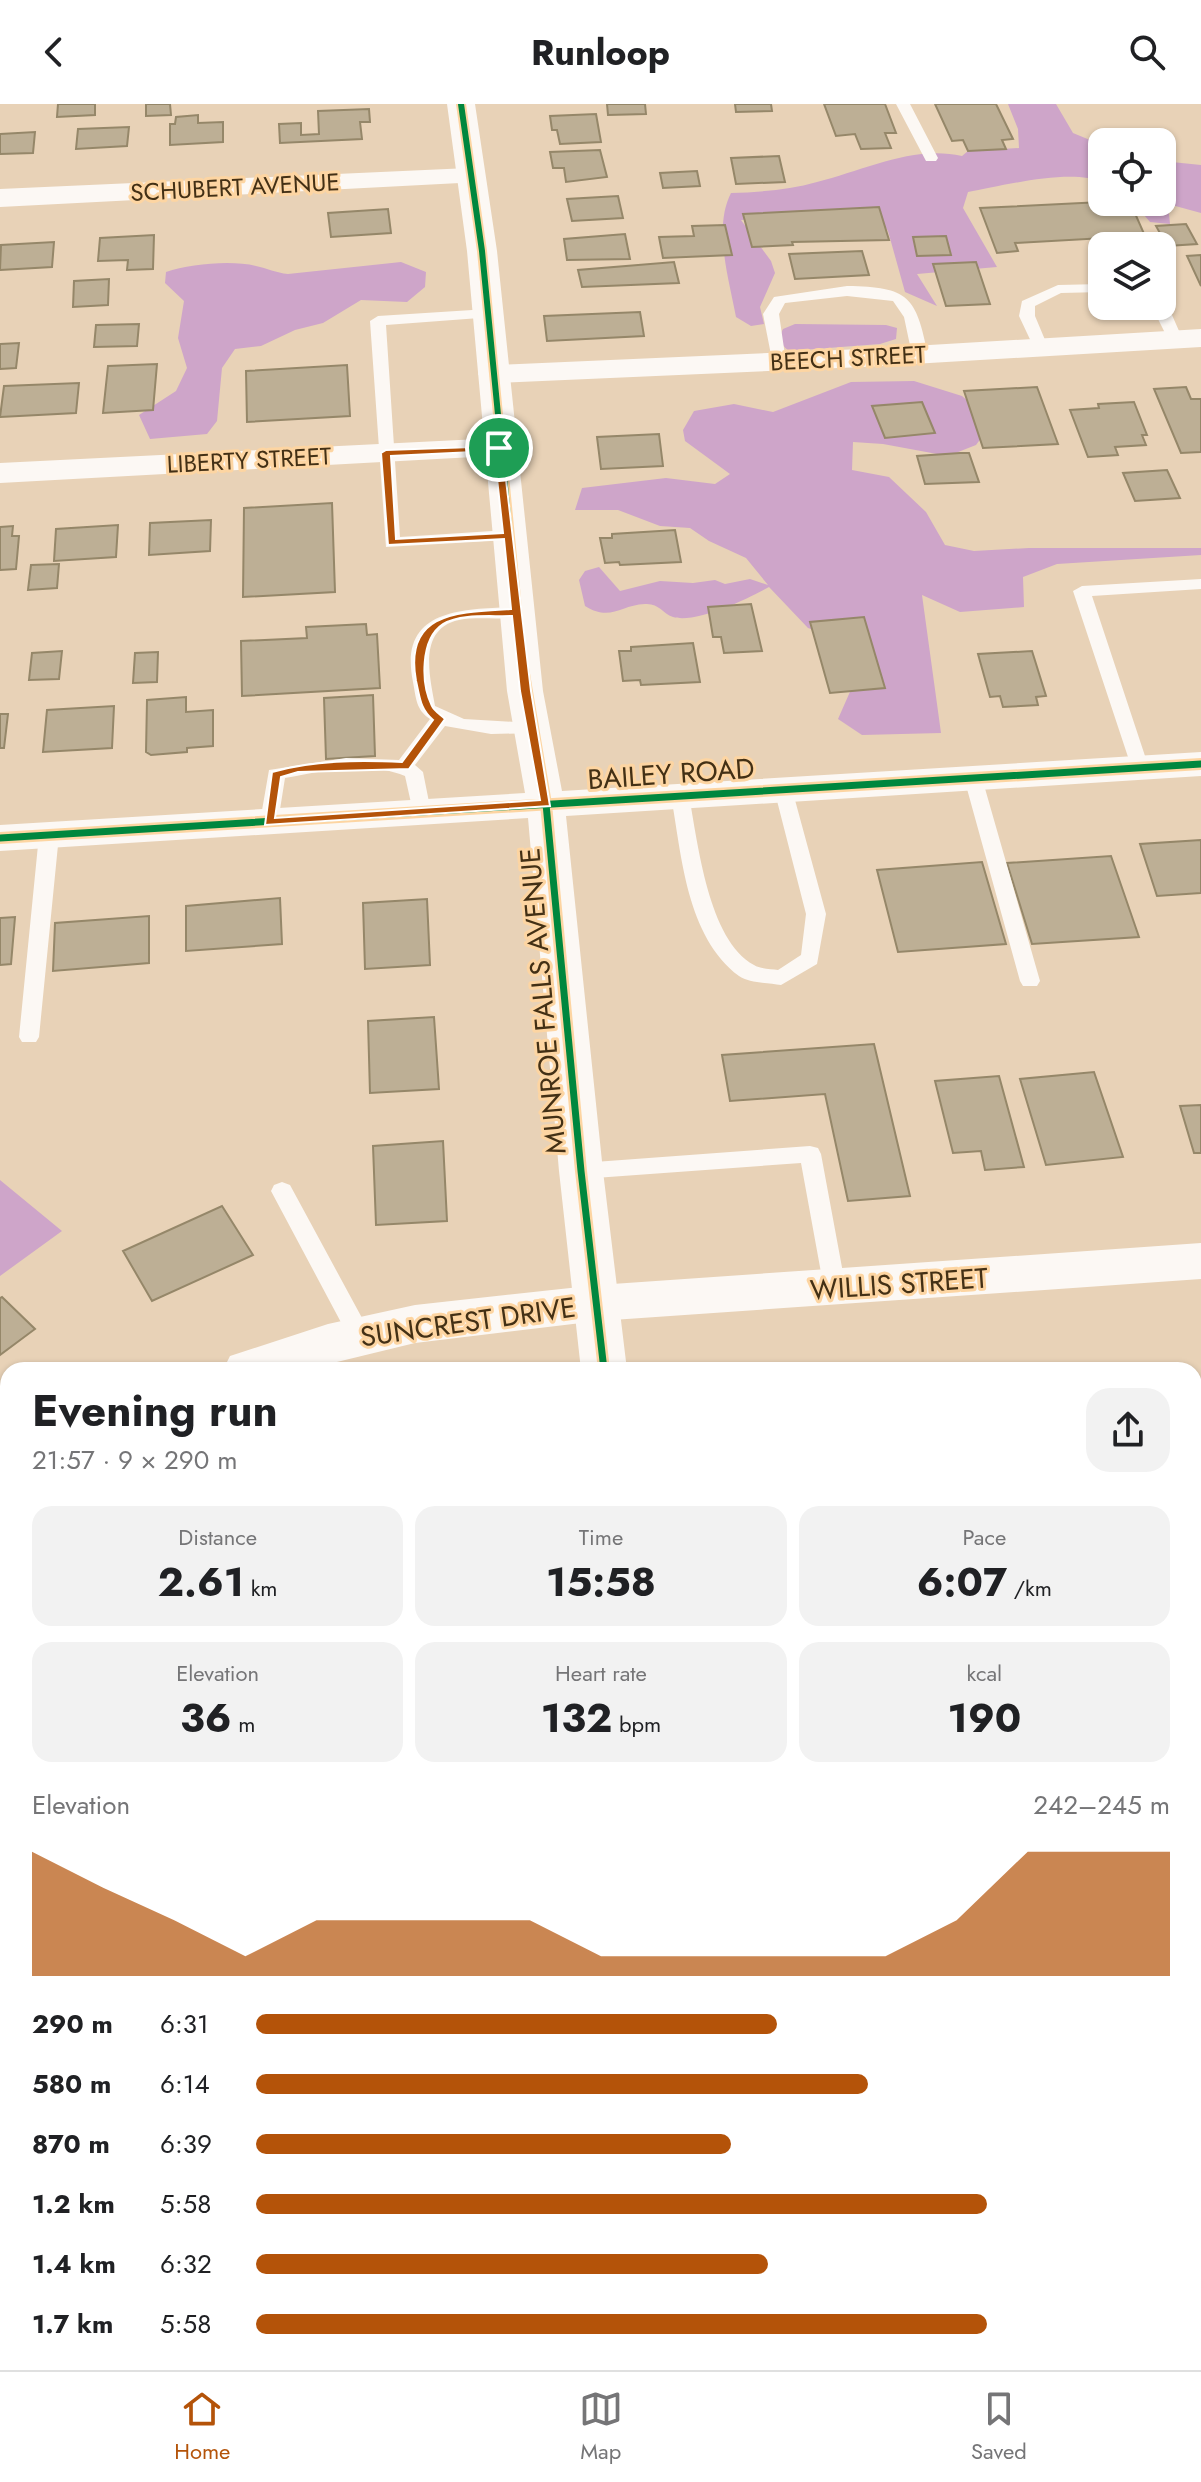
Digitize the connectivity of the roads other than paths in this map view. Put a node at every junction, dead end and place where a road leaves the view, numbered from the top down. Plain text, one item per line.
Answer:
1 (461, 104) edge
2 (903, 104) edge
3 (931, 158) dead end
4 (469, 176) junction
5 (0, 198) edge
6 (1088, 288) edge
7 (488, 314) junction
8 (1169, 320) edge
9 (1188, 339) edge
10 (1040, 347) junction
11 (920, 355) junction
12 (778, 362) junction
13 (494, 374) junction
14 (499, 448) junction
15 (386, 453) junction
16 (0, 473) edge
17 (508, 535) junction
18 (1201, 584) edge
19 (516, 612) junction
20 (440, 719) junction
21 (532, 729) junction
22 (1201, 764) edge
23 (405, 766) junction
24 (1140, 768) junction
25 (973, 778) junction
26 (783, 789) junction
27 (680, 796) junction
28 (546, 804) junction
29 (422, 812) junction
30 (269, 822) junction
31 (49, 835) junction
32 (0, 838) edge
33 (1030, 981) dead end
34 (29, 1037) dead end
35 (581, 1171) junction
36 (282, 1191) dead end
37 (1201, 1261) edge
38 (835, 1289) junction
39 (598, 1303) junction
40 (360, 1336) junction
41 (270, 1362) edge
42 (603, 1362) edge

1 - 4 street, MUNROE FALLS AVENUE
2 - 3 lane
4 - 5 street, SCHUBERT AVENUE
4 - 7 street, MUNROE FALLS AVENUE
6 - 10 lane
7 - 13 street, MUNROE FALLS AVENUE
7 - 15 lane
8 - 9 lane
9 - 10 street, BEECH STREET
10 - 11 street, BEECH STREET
11 - 12 street, BEECH STREET
11 - 12 lane
12 - 13 street, BEECH STREET
13 - 14 street, MUNROE FALLS AVENUE
14 - 15 street, LIBERTY STREET
14 - 17 street, MUNROE FALLS AVENUE
15 - 16 street, LIBERTY STREET
15 - 17 lane
17 - 19 street, MUNROE FALLS AVENUE
18 - 24 lane
19 - 20 lane
19 - 21 street, MUNROE FALLS AVENUE
20 - 21 lane
20 - 23 lane
21 - 28 street, MUNROE FALLS AVENUE
22 - 24 street, BAILEY ROAD
23 - 29 lane
23 - 30 lane
24 - 25 street, BAILEY ROAD
25 - 26 street, BAILEY ROAD
25 - 33 lane
26 - 27 street, BAILEY ROAD
26 - 27 lane
27 - 28 street, BAILEY ROAD
28 - 29 street, BAILEY ROAD
28 - 35 street, MUNROE FALLS AVENUE
29 - 30 street, BAILEY ROAD
30 - 31 street, BAILEY ROAD
31 - 32 street, BAILEY ROAD
31 - 34 lane
35 - 38 lane
35 - 39 street, MUNROE FALLS AVENUE
36 - 40 lane
37 - 38 street, WILLIS STREET
38 - 39 street, WILLIS STREET
39 - 40 street, SUNCREST DRIVE
39 - 42 street, MUNROE FALLS AVENUE
40 - 41 street, SUNCREST DRIVE

